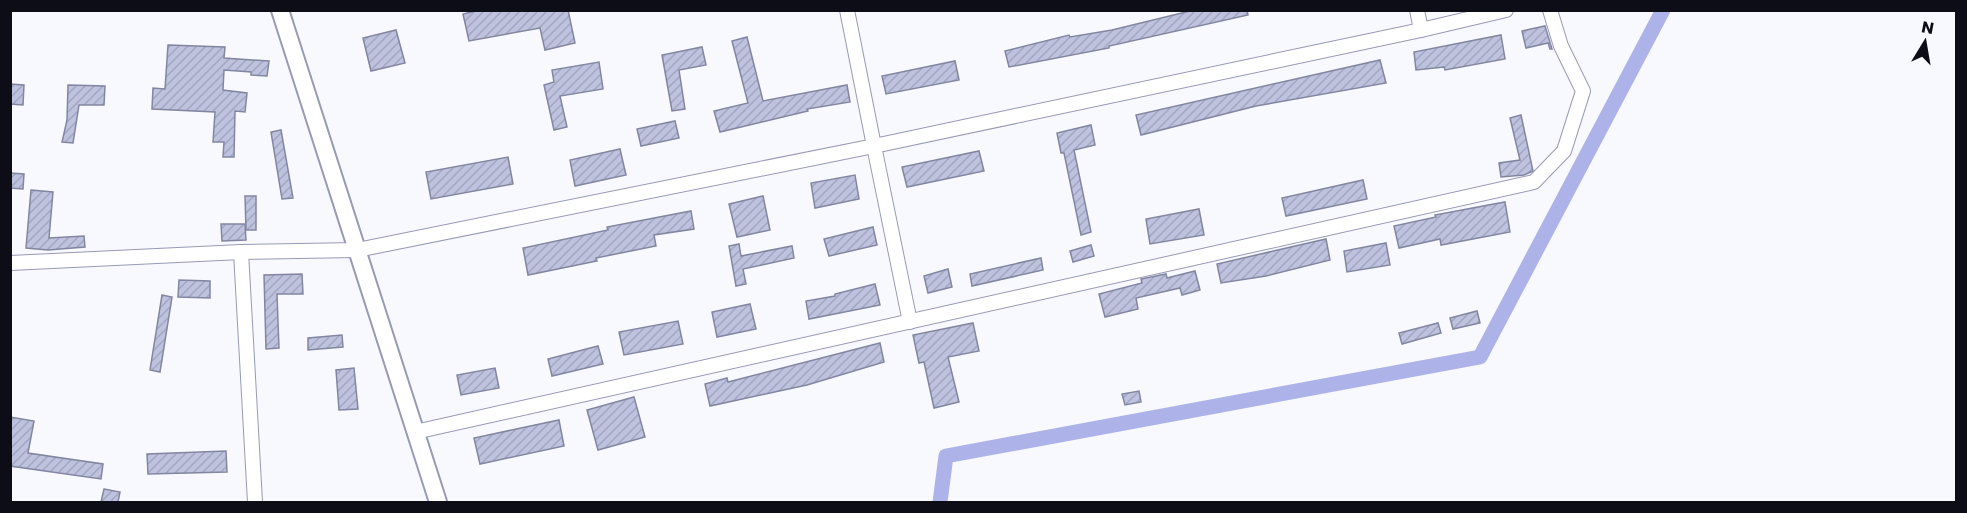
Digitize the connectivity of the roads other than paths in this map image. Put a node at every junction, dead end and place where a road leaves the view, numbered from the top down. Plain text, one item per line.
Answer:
1 (280, 10) edge
2 (846, 10) edge
3 (1417, 10) edge
4 (1506, 10) edge
5 (1550, 10) edge
6 (1421, 30) junction
7 (874, 146) junction
8 (357, 250) junction
9 (241, 252) junction
10 (10, 263) edge
11 (910, 322) junction
12 (415, 432) junction
13 (255, 502) edge
14 (438, 502) edge

1 - 8 street
2 - 7 street
3 - 6 street
4 - 6 street
5 - 11 street
6 - 7 street
7 - 8 street
7 - 11 street
8 - 9 street
8 - 12 street
9 - 10 street
9 - 13 street
11 - 12 street
12 - 14 street

